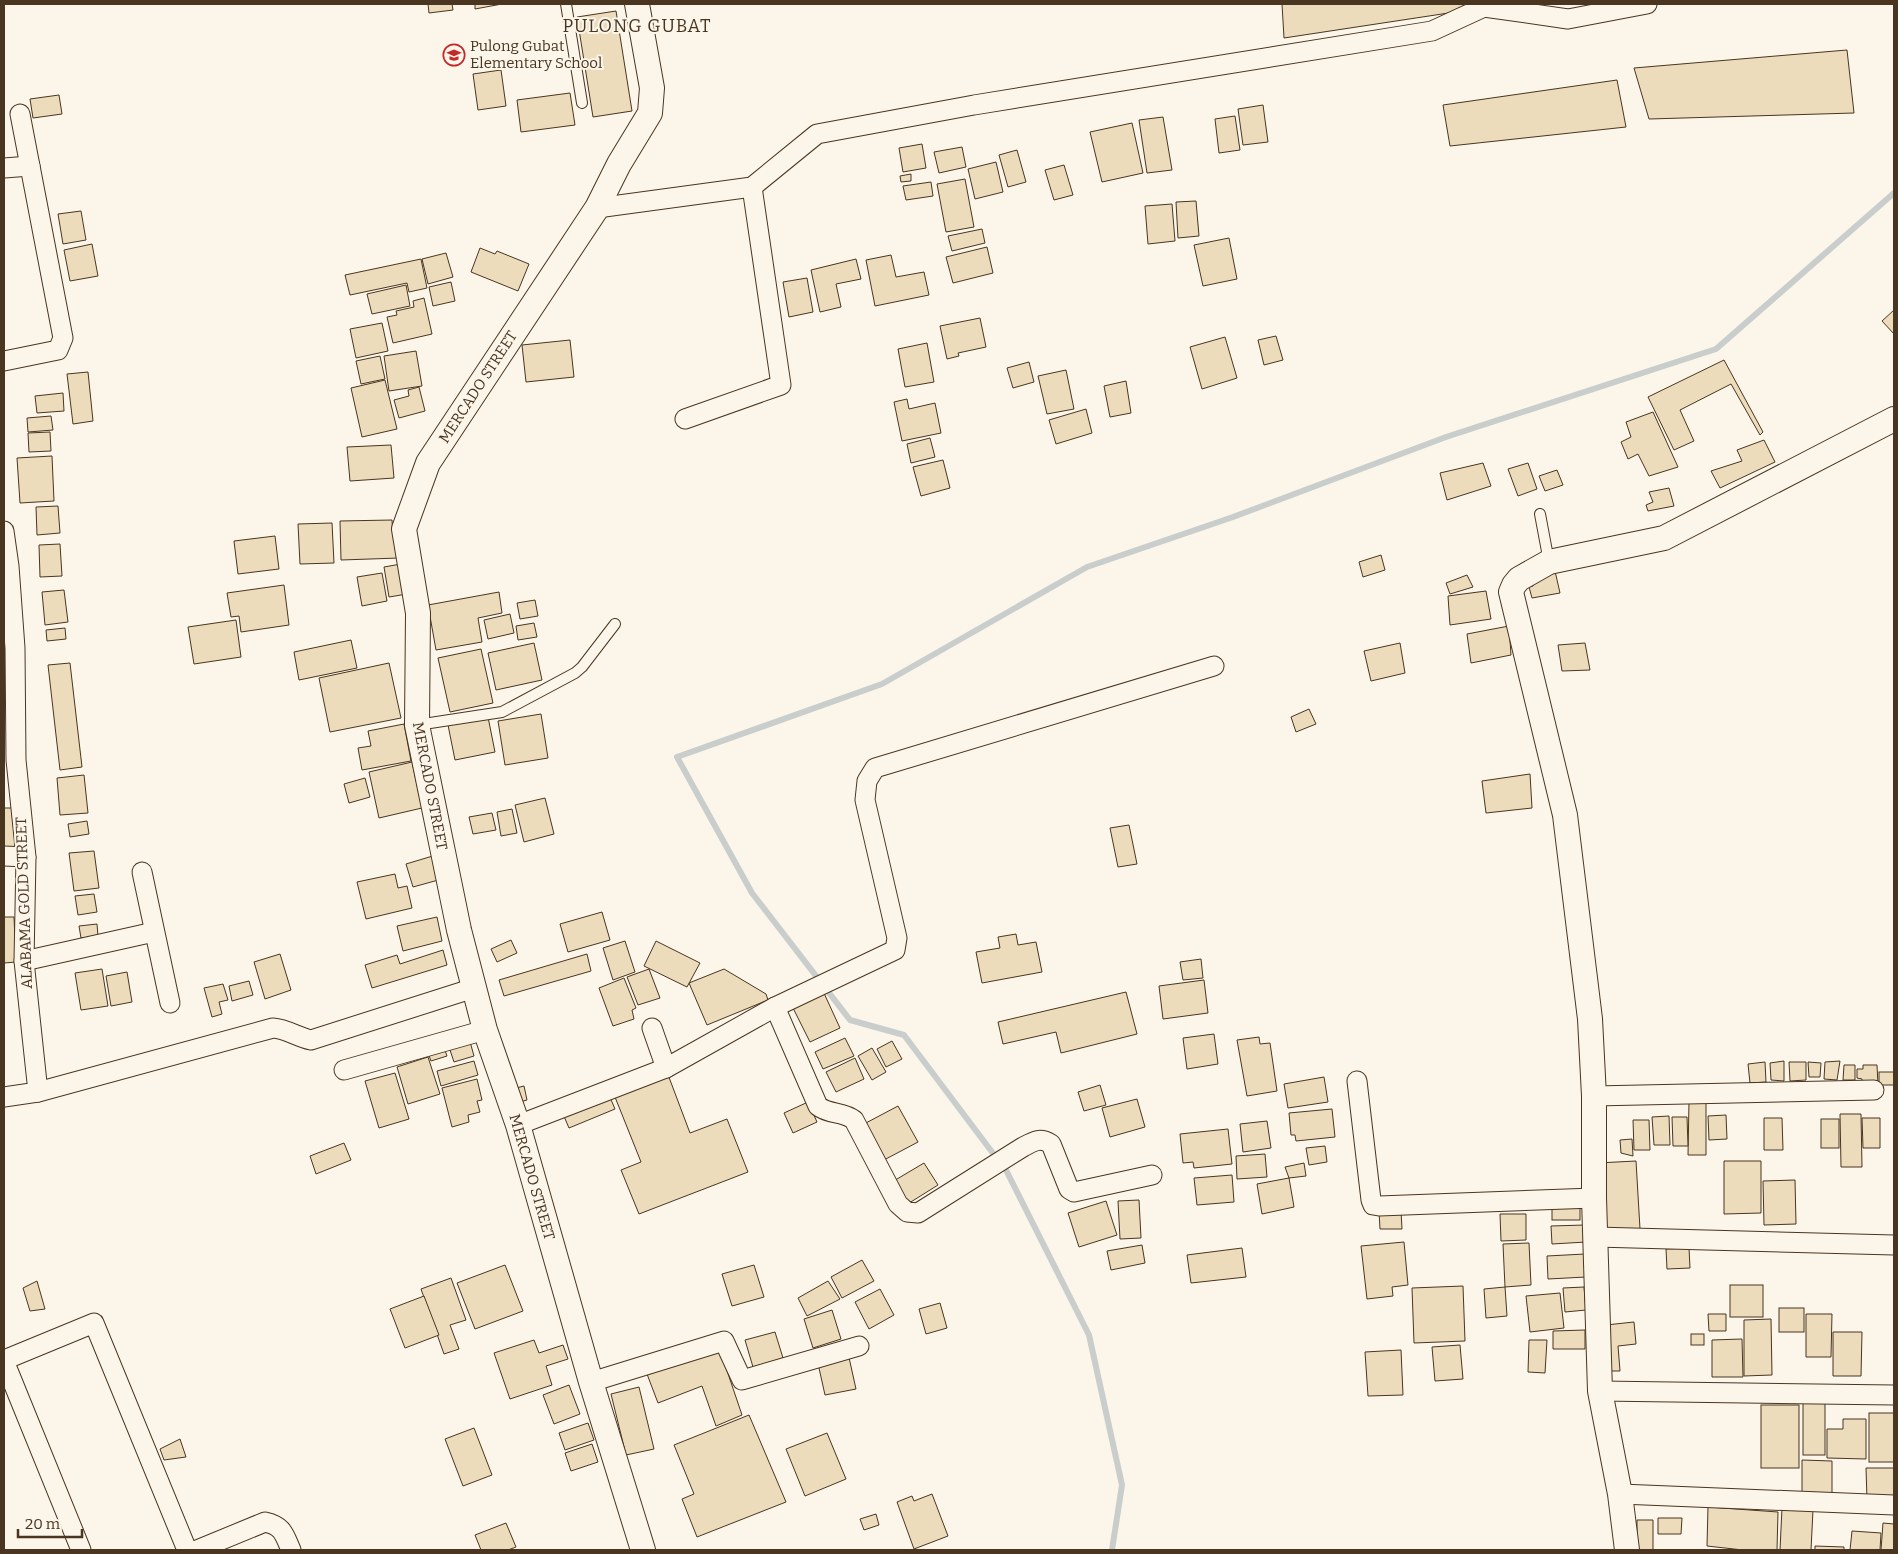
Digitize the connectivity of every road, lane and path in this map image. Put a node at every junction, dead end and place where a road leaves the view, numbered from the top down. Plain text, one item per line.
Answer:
1 (566, 4) edge
2 (637, 4) edge
3 (1647, 4) edge
4 (1484, 5) edge
5 (582, 103) dead end
6 (20, 114) dead end
7 (30, 166) junction
8 (4, 168) edge
9 (752, 187) junction
10 (597, 208) junction
11 (4, 361) edge
12 (685, 419) dead end
13 (1894, 419) edge
14 (1540, 514) dead end
15 (4, 531) edge
16 (1549, 562) junction
17 (6, 566) edge
18 (615, 624) dead end
19 (9, 648) edge
20 (1214, 666) dead end
21 (417, 725) junction
22 (10, 760) edge
23 (4, 856) edge
24 (26, 856) junction
25 (142, 872) dead end
26 (154, 932) junction
27 (24, 961) junction
28 (474, 988) junction
29 (170, 1003) dead end
30 (775, 1007) junction
31 (652, 1028) dead end
32 (485, 1030) junction
33 (666, 1068) junction
34 (344, 1070) dead end
35 (1356, 1081) dead end
36 (1874, 1090) dead end
37 (38, 1092) junction
38 (1594, 1096) junction
39 (4, 1097) edge
40 (518, 1125) junction
41 (1152, 1175) dead end
42 (1594, 1198) junction
43 (1596, 1237) junction
44 (1894, 1245) edge
45 (859, 1346) dead end
46 (591, 1382) junction
47 (1600, 1391) junction
48 (1894, 1395) edge
49 (1620, 1494) junction
50 (1894, 1505) edge
51 (81, 1550) edge
52 (187, 1550) edge
53 (197, 1550) edge
54 (291, 1550) edge
55 (643, 1550) edge
56 (1627, 1550) edge

1 - 5 lane
2 - 10 street, MERCADO STREET
3 - 4 street
4 - 9 street
6 - 7 street
7 - 8 street
7 - 11 street
9 - 10 street
9 - 12 street
10 - 21 street, MERCADO STREET
13 - 16 street
14 - 16 lane
15 - 17 street, ALABAMA GOLD STREET
16 - 38 street
17 - 19 street, ALABAMA GOLD STREET
18 - 21 lane
19 - 22 street, ALABAMA GOLD STREET
20 - 30 street
21 - 28 street, MERCADO STREET
22 - 24 street, ALABAMA GOLD STREET
23 - 24 street
24 - 27 street, ALABAMA GOLD STREET
25 - 26 street
26 - 27 street
26 - 29 street
27 - 37 street, ALABAMA GOLD STREET
28 - 32 street, MERCADO STREET
28 - 37 street
30 - 33 street
30 - 41 street
31 - 33 street
32 - 34 street
32 - 40 street, MERCADO STREET
33 - 40 street
35 - 42 street
36 - 38 street
37 - 39 street
38 - 42 street
40 - 46 street, MERCADO STREET
42 - 43 street
43 - 44 street
43 - 47 street
45 - 46 street
46 - 55 street, MERCADO STREET
47 - 48 street
47 - 49 street
49 - 50 street
49 - 56 street
51 - 52 street
53 - 54 street

